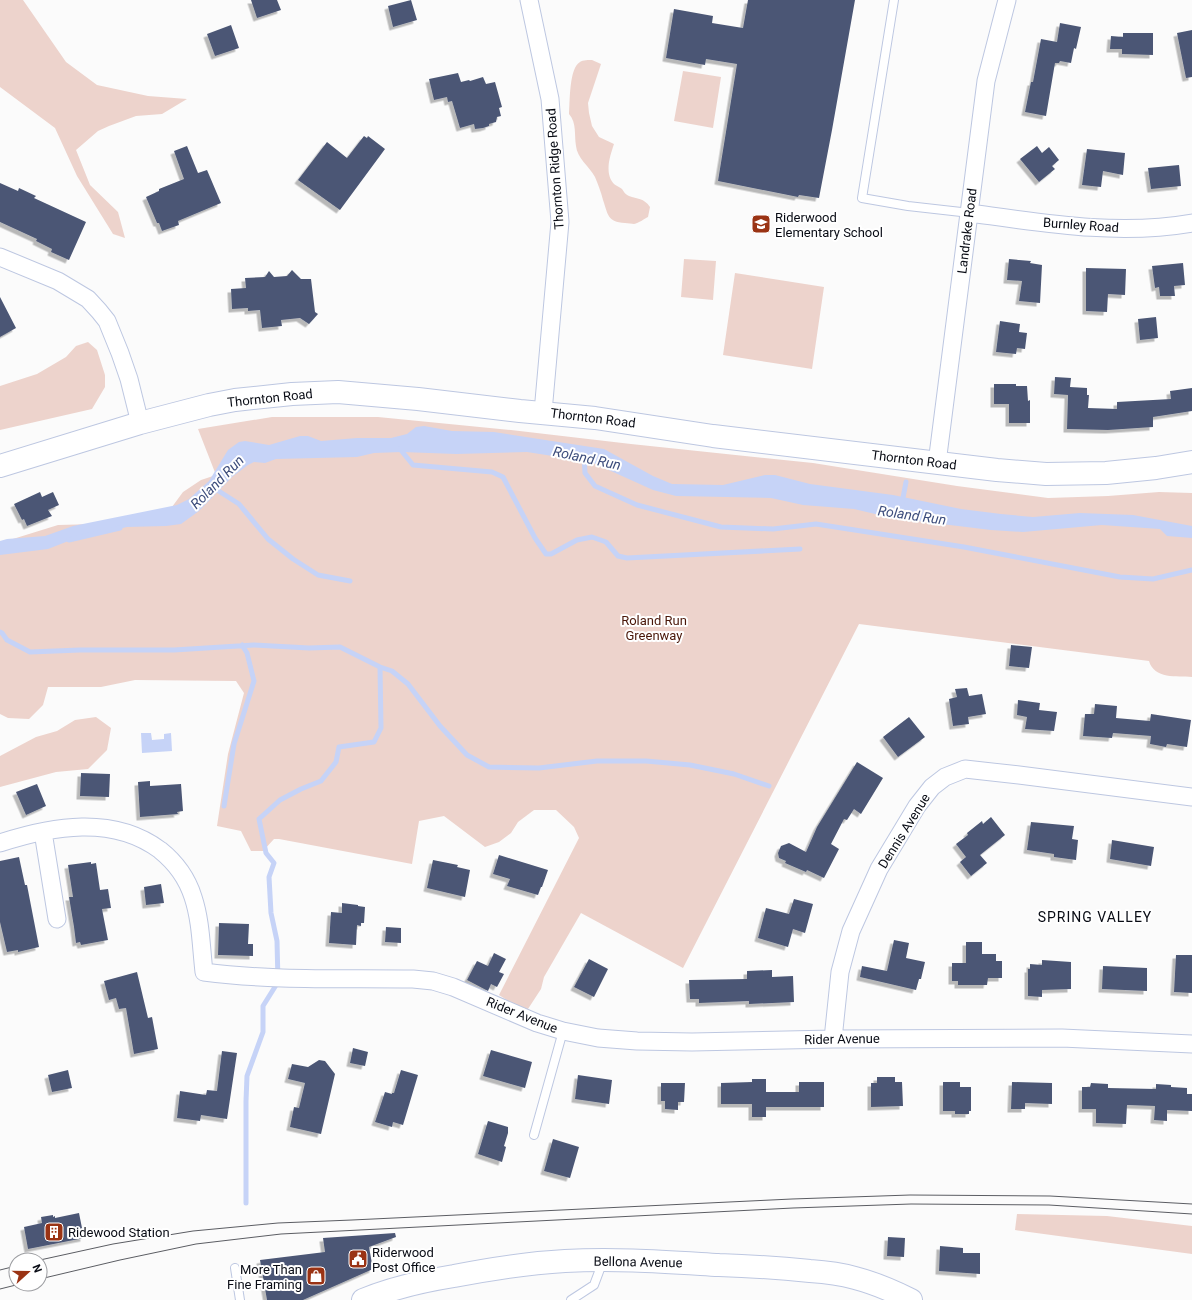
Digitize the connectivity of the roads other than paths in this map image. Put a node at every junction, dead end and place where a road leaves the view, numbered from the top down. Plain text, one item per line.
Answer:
1 (529, 0) edge
2 (894, 0) edge
3 (1006, 0) edge
4 (970, 213) junction
5 (1192, 223) edge
6 (0, 257) edge
7 (544, 412) junction
8 (140, 423) junction
9 (1192, 462) edge
10 (937, 463) junction
11 (0, 466) edge
12 (1192, 797) edge
13 (43, 832) junction
14 (0, 843) edge
15 (57, 919) dead end
16 (563, 1031) junction
17 (833, 1039) junction
18 (1192, 1044) edge
19 (534, 1135) dead end
20 (603, 1260) junction
21 (234, 1268) dead end
22 (240, 1300) edge
23 (363, 1300) edge
24 (571, 1300) edge
25 (911, 1300) edge

1 - 7 street, Thornton Ridge Road
2 - 4 lane
3 - 4 street, Landrake Road
4 - 5 street, Burnley Road
4 - 10 street, Landrake Road
6 - 8 street
7 - 8 street, Thornton Road
7 - 10 street, Thornton Road
8 - 11 street, Thornton Road
9 - 10 street, Thornton Road
12 - 17 street, Dennis Avenue
13 - 14 street, Rider Avenue
13 - 15 street
13 - 16 street, Rider Avenue
16 - 17 street, Rider Avenue
16 - 19 lane
17 - 18 street, Rider Avenue
20 - 23 street, Bellona Avenue
20 - 24 lane
20 - 25 street, Bellona Avenue
21 - 22 lane

